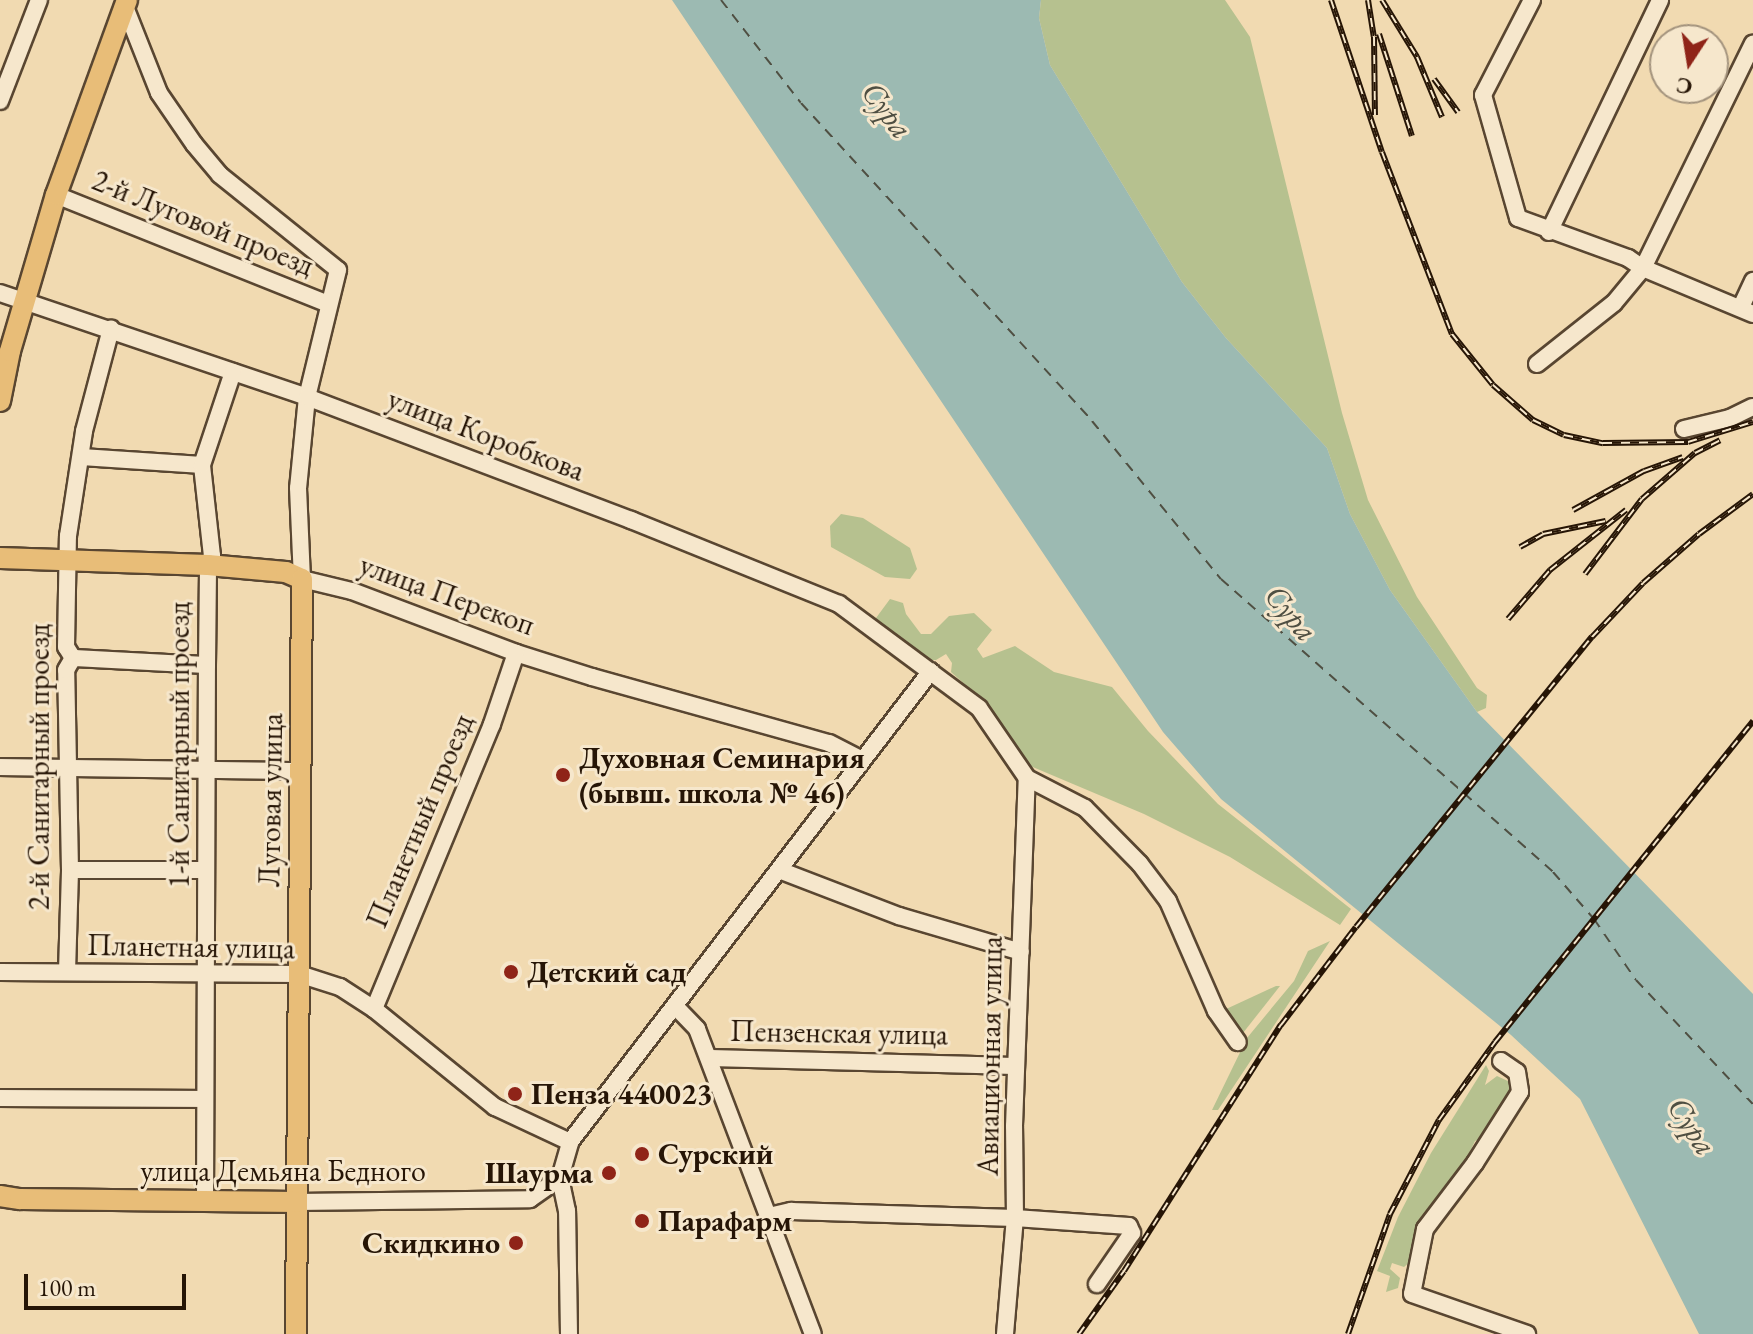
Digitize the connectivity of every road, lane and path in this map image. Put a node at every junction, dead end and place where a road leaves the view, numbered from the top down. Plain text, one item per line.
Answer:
1 (39, 0) edge
2 (1532, 0) edge
3 (1660, 0) edge
4 (126, 3) edge
5 (1753, 43) edge
6 (0, 101) edge
7 (56, 195) junction
8 (1549, 232) junction
9 (1643, 268) junction
10 (1753, 281) edge
11 (0, 293) edge
12 (25, 302) junction
13 (328, 304) junction
14 (1747, 311) edge
15 (111, 329) junction
16 (1537, 364) dead end
17 (233, 372) junction
18 (307, 397) junction
19 (0, 401) edge
20 (1753, 407) edge
21 (1684, 429) dead end
22 (82, 457) junction
23 (202, 465) junction
24 (0, 558) edge
25 (67, 561) junction
26 (208, 565) junction
27 (302, 579) junction
28 (516, 653) junction
29 (73, 658) junction
30 (207, 665) junction
31 (931, 671) junction
32 (861, 759) junction
33 (0, 767) edge
34 (66, 767) junction
35 (207, 770) junction
36 (301, 771) junction
37 (1027, 778) junction
38 (70, 870) junction
39 (206, 870) junction
40 (779, 870) junction
41 (1021, 952) junction
42 (0, 972) edge
43 (67, 972) junction
44 (205, 973) junction
45 (299, 974) junction
46 (675, 1006) junction
47 (374, 1009) junction
48 (1238, 1042) dead end
49 (709, 1058) junction
50 (1501, 1061) dead end
51 (1016, 1066) junction
52 (0, 1098) edge
53 (205, 1099) junction
54 (570, 1142) junction
55 (560, 1178) junction
56 (0, 1196) edge
57 (205, 1202) junction
58 (296, 1202) junction
59 (769, 1216) junction
60 (1015, 1218) junction
61 (1097, 1284) dead end
62 (296, 1334) edge
63 (569, 1334) edge
64 (813, 1334) edge
65 (1005, 1334) edge
66 (1527, 1334) edge

1 - 6 street
2 - 8 street
3 - 8 street
4 - 7 main road
4 - 13 street, Луговая улица
5 - 9 street
7 - 12 main road
7 - 13 street, 2-й Луговой проезд
8 - 9 street
9 - 14 street
9 - 16 street
10 - 14 street
11 - 12 street, улица Коробкова
12 - 15 street, улица Коробкова
12 - 19 main road
13 - 18 street, Луговая улица
15 - 17 street, улица Коробкова
15 - 22 street, 2-й Санитарный проезд
17 - 18 street, улица Коробкова
17 - 23 street
18 - 27 street, Луговая улица
18 - 31 street, улица Коробкова
20 - 21 street
22 - 23 street
22 - 25 street, 2-й Санитарный проезд
23 - 26 street, 1-й Санитарный проезд
24 - 25 main road, улица Перекоп
25 - 26 main road, улица Перекоп
25 - 29 street, 2-й Санитарный проезд
26 - 27 main road, улица Перекоп
26 - 30 street, 1-й Санитарный проезд
27 - 28 street, улица Перекоп
27 - 36 main road, Луговая улица
28 - 32 street, улица Перекоп
28 - 47 street, Планетный проезд
29 - 30 street
29 - 34 street, 2-й Санитарный проезд
30 - 35 street, 1-й Санитарный проезд
31 - 32 street
31 - 37 street, улица Коробкова
32 - 40 street
33 - 34 street
34 - 35 street
34 - 38 street, 2-й Санитарный проезд
35 - 36 street
35 - 39 street, 1-й Санитарный проезд
36 - 45 main road, Луговая улица
37 - 41 street, Авиационная улица
37 - 48 street
38 - 39 street
38 - 43 street, 2-й Санитарный проезд
39 - 44 street, 1-й Санитарный проезд
40 - 41 street
40 - 46 street
41 - 51 street, Авиационная улица
42 - 43 street, Планетная улица
43 - 44 street, Планетная улица
44 - 45 street, Планетная улица
44 - 53 street, 1-й Санитарный проезд
45 - 47 street, Планетная улица
45 - 58 main road, Луговая улица
46 - 49 street
46 - 54 street
47 - 54 street, Планетная улица
49 - 51 street, Пензенская улица
49 - 59 street
50 - 66 street
51 - 60 street, Авиационная улица
52 - 53 street
53 - 57 street, 1-й Санитарный проезд
54 - 55 street
55 - 58 street, улица Демьяна Бедного
55 - 63 street
56 - 57 main road, улица Демьяна Бедного
57 - 58 main road, улица Демьяна Бедного
58 - 62 main road, Луговая улица
59 - 60 street
59 - 64 street
60 - 61 street
60 - 65 street, Авиационная улица

